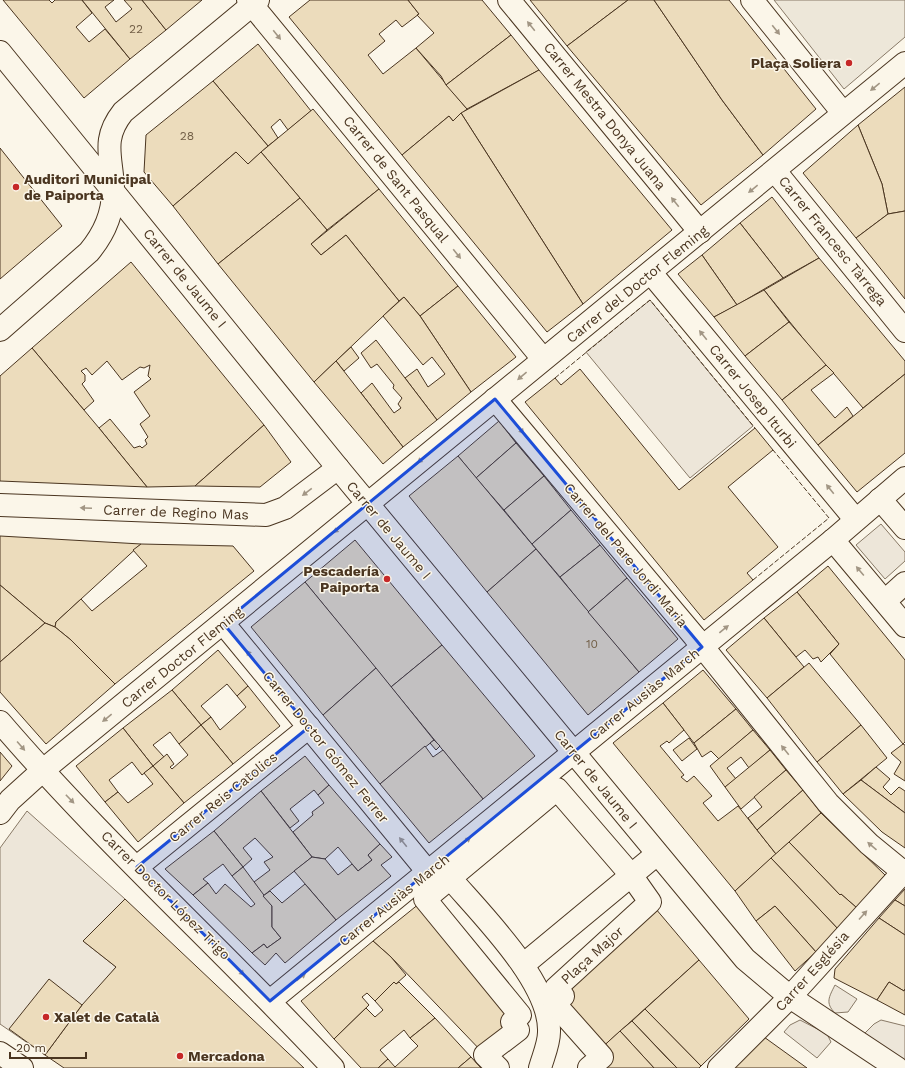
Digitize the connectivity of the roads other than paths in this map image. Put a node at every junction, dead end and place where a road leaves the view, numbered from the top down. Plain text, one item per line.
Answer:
1 (509, 0) edge
2 (752, 0) edge
3 (253, 2) edge
4 (0, 52) edge
5 (905, 63) edge
6 (843, 113) junction
7 (775, 171) junction
8 (113, 191) junction
9 (700, 232) junction
10 (651, 273) junction
11 (0, 330) edge
12 (905, 331) edge
13 (543, 359) junction
14 (496, 399) junction
15 (338, 468) junction
16 (905, 478) edge
17 (880, 499) junction
18 (368, 504) junction
19 (0, 505) edge
20 (855, 520) junction
21 (905, 528) edge
22 (833, 540) junction
23 (905, 583) edge
24 (885, 601) junction
25 (223, 623) junction
26 (905, 626) edge
27 (702, 647) junction
28 (0, 722) edge
29 (309, 728) junction
30 (574, 751) junction
31 (42, 771) junction
32 (0, 813) edge
33 (657, 854) junction
34 (137, 867) junction
35 (904, 870) edge
36 (428, 872) junction
37 (632, 875) junction
38 (450, 878) junction
39 (523, 965) junction
40 (790, 997) junction
41 (270, 1001) junction
42 (0, 1053) edge
43 (889, 1066) edge
44 (22, 1068) edge
45 (333, 1068) edge
46 (498, 1068) edge
47 (540, 1068) edge
48 (589, 1068) edge
49 (719, 1068) edge

9 -> 1 street, Carrer Mestra Donya Juana
2 -> 6 street
3 - 8 street
3 -> 13 street, Carrer de Sant Pasqual
4 - 8 street, Carrer de Jaume I
5 -> 6 street, Carrer del Doctor Fleming
6 - 7 street, Carrer del Doctor Fleming
7 -> 9 street, Carrer del Doctor Fleming
7 - 12 street, Carrer Francesc Tàrrega
8 - 11 street
8 - 15 street, Carrer de Jaume I
9 - 10 street, Carrer del Doctor Fleming
10 - 13 street, Carrer del Doctor Fleming
20 -> 10 street, Carrer Josep Iturbi
13 -> 14 street, Carrer del Doctor Fleming
14 -> 18 street, Carrer del Doctor Fleming
14 -> 27 street, Carrer del Pare Jordi Maria
15 - 18 street, Carrer de Jaume I
15 -> 19 street, Carrer de Regino Mas
16 - 17 street, Carrer Ausiàs March
17 - 20 street, Carrer Ausiàs March
17 - 21 street
18 -> 25 street, Carrer Doctor Fleming
18 - 30 street, Carrer de Jaume I
20 - 22 street, Carrer Ausiàs March
24 -> 22 street
27 -> 22 street, Carrer Ausiàs March
23 - 24 street
24 - 26 street
29 -> 25 street, Carrer Doctor Gómez Ferrer
25 -> 31 street, Carrer Doctor Fleming
27 - 30 street, Carrer Ausiàs March
35 -> 27 street, Carrer del Pare Jordi Maria
28 -> 31 street, Carrer Doctor López Trigo
29 - 34 street, Carrer Reis Catolics
36 -> 29 street, Carrer Doctor Gómez Ferrer
30 - 33 street, Carrer de Jaume I
36 -> 30 street, Carrer Ausiàs March
31 - 32 street, Carrer Doctor Fleming
31 -> 34 street, Carrer Doctor López Trigo
33 - 37 street
33 - 40 street, Carrer de Jaume I
34 -> 41 street, Carrer Doctor López Trigo
40 -> 35 street, Carrer Església
41 -> 36 street, Carrer Ausiàs March
37 - 38 street, Plaça Major
37 - 39 street
37 - 48 street, Plaça Major
38 - 39 street
38 - 46 street, Plaça Major
39 - 47 street
40 - 43 street, Carrer de Jaume I
40 - 49 street, Carrer Església
41 - 45 street, Carrer Doctor López Trigo
42 - 44 street

